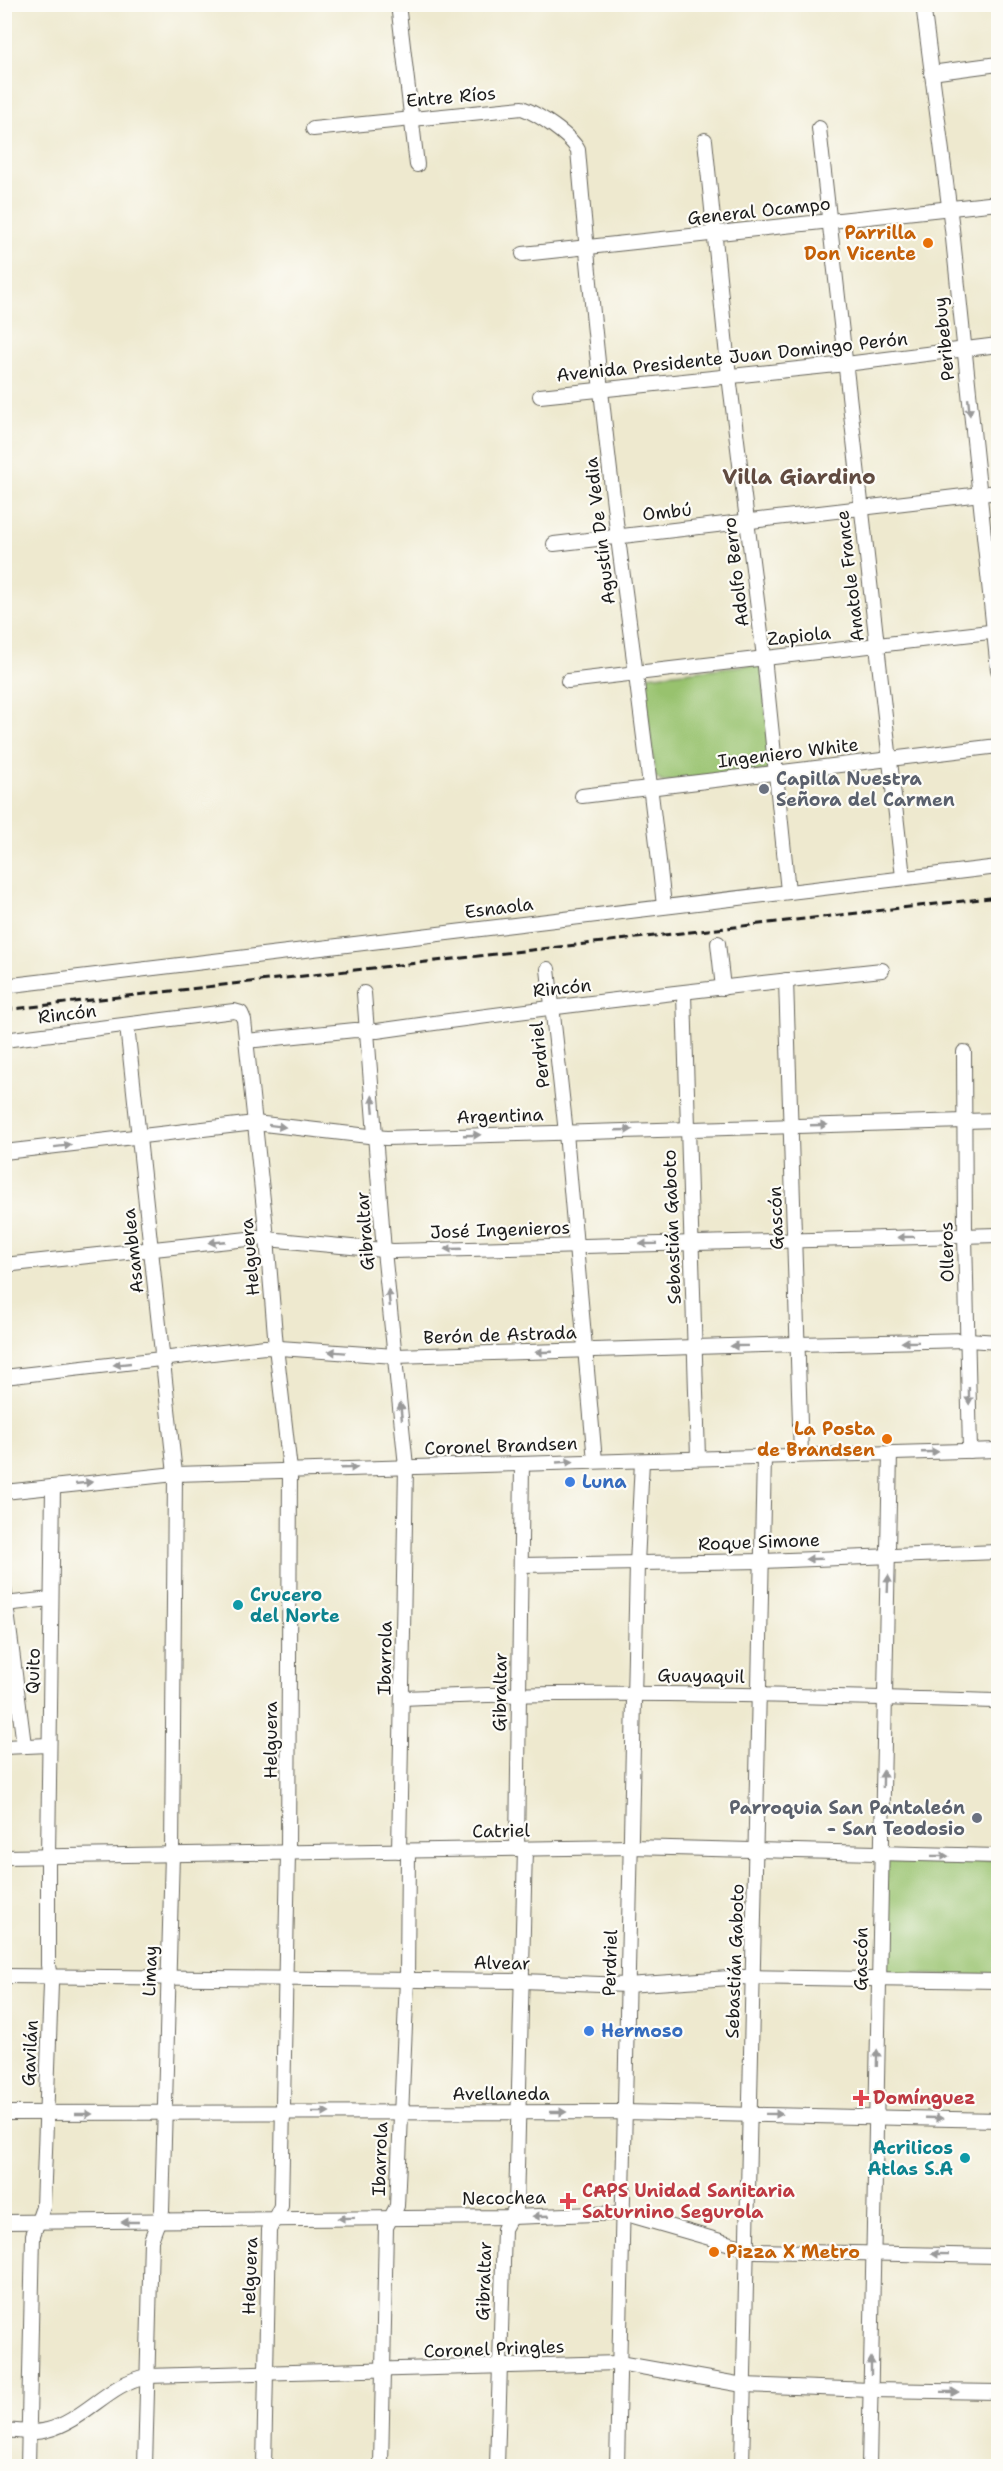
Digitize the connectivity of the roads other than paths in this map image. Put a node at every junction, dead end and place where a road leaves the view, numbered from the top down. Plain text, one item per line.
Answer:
1 (398, 4) edge
2 (923, 4) edge
3 (999, 64) edge
4 (931, 73) junction
5 (411, 119) junction
6 (819, 128) dead end
7 (313, 129) dead end
8 (705, 140) dead end
9 (578, 150) joint
10 (417, 165) dead end
11 (999, 203) edge
12 (949, 209) junction
13 (829, 222) junction
14 (714, 235) junction
15 (586, 248) junction
16 (523, 255) dead end
17 (999, 345) edge
18 (963, 348) junction
19 (846, 364) junction
20 (729, 376) junction
21 (601, 389) junction
22 (540, 396) dead end
23 (999, 492) edge
24 (979, 495) junction
25 (861, 508) junction
26 (748, 521) junction
27 (618, 535) junction
28 (554, 544) dead end
29 (997, 631) edge
30 (877, 645) junction
31 (764, 657) junction
32 (999, 670) edge
33 (636, 673) junction
34 (568, 681) dead end
35 (999, 746) edge
36 (890, 758) junction
37 (777, 772) junction
38 (652, 787) junction
39 (582, 796) dead end
40 (999, 867) edge
41 (903, 877) junction
42 (788, 891) junction
43 (664, 906) junction
44 (718, 943) dead end
45 (548, 969) dead end
46 (882, 970) dead end
47 (786, 980) junction
48 (4, 986) edge
49 (723, 988) junction
50 (364, 993) dead end
51 (684, 994) junction
52 (553, 1006) junction
53 (241, 1013) joint
54 (127, 1026) junction
55 (367, 1030) junction
56 (4, 1040) edge
57 (246, 1041) junction
58 (964, 1052) dead end
59 (999, 1120) edge
60 (964, 1121) junction
61 (255, 1123) junction
62 (791, 1125) junction
63 (687, 1128) junction
64 (566, 1133) junction
65 (139, 1137) junction
66 (376, 1137) junction
67 (4, 1152) edge
68 (999, 1235) edge
69 (965, 1236) junction
70 (267, 1238) junction
71 (795, 1239) junction
72 (692, 1244) junction
73 (574, 1245) junction
74 (151, 1248) junction
75 (384, 1251) junction
76 (4, 1265) edge
77 (968, 1340) junction
78 (999, 1342) edge
79 (797, 1344) junction
80 (276, 1347) junction
81 (694, 1347) junction
82 (585, 1351) junction
83 (395, 1356) junction
84 (162, 1359) junction
85 (4, 1377) edge
86 (999, 1450) edge
87 (970, 1451) junction
88 (890, 1453) junction
89 (801, 1455) junction
90 (764, 1457) junction
91 (698, 1458) junction
92 (595, 1461) junction
93 (642, 1461) junction
94 (522, 1464) junction
95 (406, 1466) junction
96 (290, 1470) junction
97 (175, 1474) junction
98 (53, 1487) junction
99 (4, 1492) edge
100 (999, 1552) edge
101 (888, 1556) junction
102 (762, 1561) junction
103 (637, 1564) junction
104 (521, 1565) junction
105 (4, 1588) edge
106 (51, 1599) junction
107 (5, 1604) edge
108 (635, 1692) junction
109 (518, 1693) junction
110 (761, 1695) junction
111 (403, 1698) junction
112 (884, 1698) junction
113 (999, 1701) edge
114 (24, 1745) junction
115 (49, 1745) junction
116 (4, 1747) edge
117 (631, 1847) junction
118 (521, 1849) junction
119 (404, 1851) junction
120 (756, 1851) junction
121 (288, 1853) junction
122 (172, 1854) junction
123 (881, 1854) junction
124 (48, 1856) junction
125 (999, 1856) edge
126 (4, 1857) edge
127 (4, 1976) edge
128 (50, 1976) junction
129 (168, 1977) junction
130 (285, 1978) junction
131 (752, 1978) junction
132 (407, 1980) junction
133 (522, 1981) junction
134 (878, 1981) junction
135 (999, 1981) edge
136 (627, 1985) junction
137 (282, 2112) junction
138 (518, 2112) junction
139 (624, 2112) junction
140 (4, 2113) edge
141 (400, 2113) junction
142 (45, 2114) junction
143 (164, 2114) junction
144 (750, 2114) junction
145 (875, 2116) junction
146 (999, 2120) edge
147 (623, 2213) junction
148 (391, 2217) junction
149 (511, 2217) junction
150 (275, 2219) junction
151 (158, 2221) junction
152 (4, 2222) edge
153 (38, 2222) junction
154 (747, 2250) junction
155 (872, 2253) junction
156 (999, 2256) edge
157 (620, 2363) junction
158 (499, 2368) junction
159 (384, 2370) junction
160 (265, 2373) junction
161 (147, 2376) junction
162 (743, 2385) junction
163 (871, 2390) junction
164 (999, 2392) edge
165 (4, 2430) edge
166 (29, 2432) junction
167 (28, 2466) edge
168 (145, 2466) edge
169 (264, 2466) edge
170 (381, 2466) edge
171 (497, 2466) edge
172 (617, 2466) edge
173 (742, 2466) edge
174 (869, 2466) edge

1 - 5 street
2 - 4 street, Peribebuy
3 - 4 street
4 - 12 street, Peribebuy
5 - 7 street, Entre Ríos
5 - 9 street, Entre Ríos
5 - 10 street
6 - 13 street, Anatole France
8 - 14 street, Adolfo Berro
9 - 15 street, Agustín De Vedia
11 - 12 street, General Ocampo
12 - 13 street, General Ocampo
12 - 18 street, Peribebuy
13 - 14 street, General Ocampo
13 - 19 street, Anatole France
14 - 15 street, General Ocampo
14 - 20 street, Adolfo Berro
15 - 16 street, General Ocampo
15 - 21 street, Agustín De Vedia
17 - 18 street, Avenida Presidente Juan Domingo Perón
18 - 19 street, Avenida Presidente Juan Domingo Perón
18 -> 24 street, Peribebuy
19 - 20 street, Avenida Presidente Juan Domingo Perón
19 - 25 street, Anatole France
20 - 21 street, Avenida Presidente Juan Domingo Perón
20 - 26 street, Adolfo Berro
21 - 22 street, Avenida Presidente Juan Domingo Perón
21 - 27 street, Agustín De Vedia
23 - 24 street, Ombú
24 - 25 street, Ombú
24 - 29 street, Peribebuy
25 - 26 street, Ombú
25 - 30 street, Anatole France
26 - 27 street, Ombú
26 - 31 street, Adolfo Berro
27 - 28 street, Ombú
27 - 33 street, Agustín De Vedia
29 - 30 street, Zapiola
29 - 32 street, Peribebuy
30 - 31 street, Zapiola
30 - 36 street, Anatole France
31 - 33 street, Zapiola
31 - 37 street, Adolfo Berro
33 - 34 street, Zapiola
33 - 38 street, Agustín De Vedia
35 - 36 street, Ingeniero White
36 - 37 street, Ingeniero White
36 - 41 street, Anatole France
37 - 38 street, Ingeniero White
37 - 42 street, Adolfo Berro
38 - 39 street, Ingeniero White
38 - 43 street, Agustín De Vedia
40 - 41 street, Esnaola
41 - 42 street, Esnaola
42 - 43 street, Esnaola
43 - 48 street, Esnaola
44 - 49 street
45 - 52 street, Perdriel
46 - 47 street, Rincón
47 - 49 street, Rincón
47 - 62 street, Gascón
49 - 51 street, Rincón
50 - 55 street, Gibraltar
51 - 52 street, Rincón
51 - 63 street, Sebastián Gaboto
52 - 55 street, Rincón
52 - 64 street, Perdriel
53 - 54 street, Rincón
53 - 57 street, Helguera
54 - 56 street, Rincón
54 - 65 street, Asamblea
55 - 57 street, Rincón
66 -> 55 street, Gibraltar
57 - 61 street, Helguera
58 - 60 street, Olleros
59 - 60 street, Argentina
62 -> 60 street, Argentina
60 - 69 street, Olleros
61 - 65 street, Argentina
61 -> 66 street, Argentina
61 - 70 street, Helguera
62 - 63 street, Argentina
62 - 71 street, Gascón
64 -> 63 street, Argentina
63 - 72 street, Sebastián Gaboto
66 -> 64 street, Argentina
64 - 73 street, Perdriel
67 -> 65 street, Argentina
65 - 74 street, Asamblea
66 - 75 street, Gibraltar
68 - 69 street, José Ingenieros
69 -> 71 street, José Ingenieros
69 - 77 street, Olleros
70 -> 74 street, José Ingenieros
70 - 75 street, José Ingenieros
70 - 80 street, Helguera
71 - 72 street, José Ingenieros
71 - 79 street, Gascón
72 -> 73 street, José Ingenieros
72 - 81 street, Sebastián Gaboto
73 -> 75 street, José Ingenieros
73 - 82 street, Perdriel
74 - 76 street, José Ingenieros
74 - 84 street, Asamblea
83 -> 75 street, Gibraltar
77 - 78 street, Berón de Astrada
77 -> 79 street, Berón de Astrada
77 -> 87 street, Olleros
79 -> 81 street, Berón de Astrada
79 - 89 street, Gascón
83 -> 80 street, Berón de Astrada
80 - 84 street, Berón de Astrada
80 - 96 street, Helguera
81 - 82 street, Berón de Astrada
81 - 91 street, Sebastián Gaboto
82 -> 83 street, Berón de Astrada
82 - 92 street, Perdriel
95 -> 83 street, Gibraltar
84 -> 85 street, Berón de Astrada
84 - 97 street, Asamblea
86 - 87 street, Coronel Brandsen
88 -> 87 street, Coronel Brandsen
88 - 89 street, Coronel Brandsen
88 - 101 street, Gascón
89 - 90 street, Coronel Brandsen
90 - 91 street, Coronel Brandsen
90 - 102 street, Sebastián Gaboto
91 - 93 street, Coronel Brandsen
92 - 93 street, Coronel Brandsen
94 -> 92 street, Coronel Brandsen
93 - 103 street, Perdriel
94 - 95 street, Coronel Brandsen
94 - 104 street, Gibraltar
96 -> 95 street, Coronel Brandsen
95 - 111 street, Ibarrola
96 - 97 street, Coronel Brandsen
96 - 121 street, Helguera
98 -> 97 street, Coronel Brandsen
97 - 122 street, Limay
98 - 99 street, Coronel Brandsen
98 - 106 street, Quito
100 - 101 street, Roque Simone
101 -> 102 street, Roque Simone
112 -> 101 street, Gascón
102 - 103 street, Roque Simone
102 - 110 street, Sebastián Gaboto
103 - 104 street, Roque Simone
103 - 108 street, Perdriel
104 - 109 street, Gibraltar
105 - 107 street
106 - 107 street
106 - 115 street, Quito
107 - 114 street
108 - 109 street, Guayaquil
108 - 110 street, Guayaquil
108 - 117 street, Perdriel
109 - 111 street, Guayaquil
109 - 118 street, Gibraltar
110 - 112 street, Guayaquil
110 - 120 street, Sebastián Gaboto
111 - 119 street, Ibarrola
112 - 113 street, Guayaquil
123 -> 112 street, Gascón
114 - 115 street
114 - 116 street
115 - 124 street, Quito
117 - 118 street, Catriel
117 - 120 street, Catriel
117 - 136 street, Perdriel
118 - 119 street, Catriel
118 - 133 street, Gibraltar
119 - 121 street, Catriel
119 - 132 street, Ibarrola
120 - 123 street, Catriel
120 - 131 street, Sebastián Gaboto
121 - 122 street, Catriel
121 - 130 street, Helguera
122 - 124 street, Catriel
122 - 129 street, Limay
123 -> 125 street, Catriel
123 - 134 street, Gascón
124 - 126 street, Catriel
124 - 128 street, Gavilán
127 - 128 street, Alvear
128 - 129 street, Alvear
128 - 142 street, Gavilán
129 - 130 street, Alvear
129 - 143 street, Limay
130 - 132 street, Alvear
130 - 137 street, Helguera
131 - 134 street, Alvear
131 - 136 street, Alvear
131 - 144 street, Sebastián Gaboto
132 - 133 street, Alvear
132 - 141 street, Ibarrola
133 - 136 street, Alvear
133 - 138 street, Gibraltar
134 - 135 street, Alvear
145 -> 134 street, Gascón
136 - 139 street, Perdriel
137 -> 141 street, Avellaneda
137 - 143 street, Avellaneda
137 - 150 street, Helguera
138 -> 139 street, Avellaneda
138 - 141 street, Avellaneda
138 - 149 street, Gibraltar
139 - 144 street, Avellaneda
139 - 147 street, Perdriel
140 - 142 street, Avellaneda
141 - 148 street, Ibarrola
142 -> 143 street, Avellaneda
142 - 153 street, Gavilán
143 - 151 street, Limay
144 -> 145 street, Avellaneda
144 - 154 street, Sebastián Gaboto
145 -> 146 street, Avellaneda
145 - 155 street, Gascón
147 -> 149 street, Necochea
147 - 154 street, Necochea
147 - 157 street, Perdriel
148 - 149 street, Necochea
148 -> 150 street, Necochea
148 - 159 street, Ibarrola
149 - 158 street, Gibraltar
150 - 151 street, Necochea
150 - 160 street, Helguera
151 -> 153 street, Necochea
151 - 161 street, Limay
152 - 153 street, Necochea
153 - 166 street, Gavilán
154 - 155 street, Necochea
154 - 162 street, Sebastián Gaboto
156 -> 155 street, Necochea
163 -> 155 street, Gascón
157 - 158 street, Coronel Pringles
157 - 162 street, Coronel Pringles
157 - 172 street, Perdriel
158 - 159 street, Coronel Pringles
158 - 171 street, Gibraltar
159 - 160 street, Coronel Pringles
159 - 170 street, Ibarrola
160 - 161 street, Coronel Pringles
160 - 169 street, Helguera
161 - 166 street, Coronel Pringles
161 - 168 street, Limay
162 - 163 street, Coronel Pringles
162 - 173 street, Sebastián Gaboto
163 -> 164 street, Coronel Pringles
163 - 174 street, Gascón
165 - 166 street, Coronel Pringles
166 - 167 street, Gavilán

